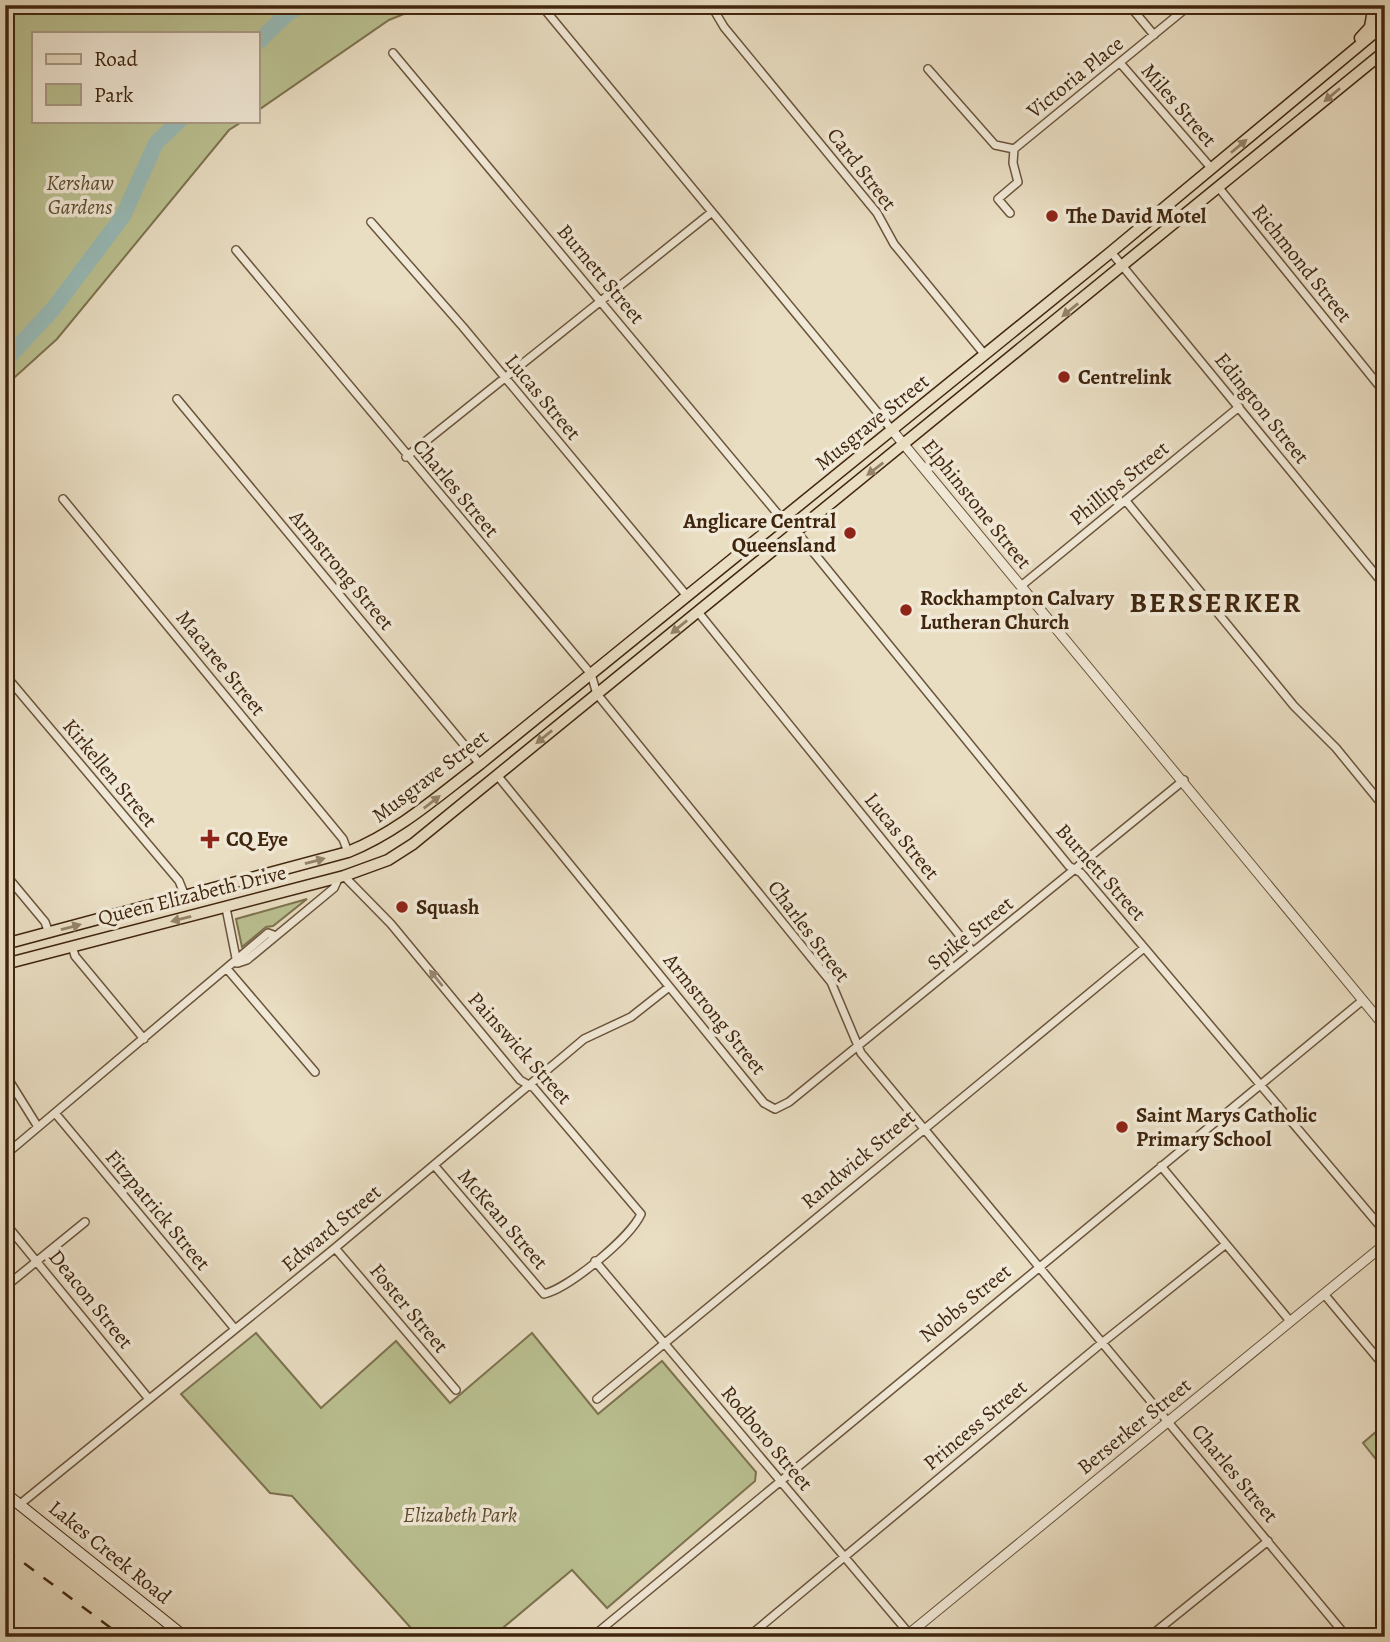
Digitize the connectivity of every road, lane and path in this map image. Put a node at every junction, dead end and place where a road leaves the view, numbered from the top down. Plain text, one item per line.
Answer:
1 (541, 5) edge
2 (711, 5) edge
3 (1129, 5) edge
4 (1190, 5) edge
5 (1374, 5) edge
6 (1385, 24) edge
7 (1154, 36) junction
8 (1385, 51) edge
9 (393, 53) dead end
10 (1121, 64) junction
11 (1335, 67) junction
12 (928, 69) dead end
13 (1014, 149) junction
14 (1212, 169) junction
15 (1219, 188) junction
16 (712, 212) junction
17 (1010, 213) dead end
18 (370, 222) dead end
19 (236, 250) dead end
20 (1111, 252) junction
21 (1124, 267) junction
22 (600, 300) junction
23 (985, 355) junction
24 (504, 377) junction
25 (1385, 393) edge
26 (177, 399) dead end
27 (1239, 407) junction
28 (892, 430) junction
29 (905, 445) junction
30 (406, 457) junction
31 (63, 499) dead end
32 (1126, 501) junction
33 (782, 519) junction
34 (796, 531) junction
35 (1021, 586) junction
36 (1385, 586) edge
37 (687, 596) junction
38 (698, 612) junction
39 (591, 674) junction
40 (5, 675) edge
41 (597, 694) junction
42 (480, 764) junction
43 (497, 775) junction
44 (1184, 780) junction
45 (1385, 808) edge
46 (376, 841) joint
47 (348, 852) junction
48 (388, 860) joint
49 (1075, 870) junction
50 (5, 874) edge
51 (341, 876) junction
52 (185, 896) junction
53 (226, 908) junction
54 (49, 933) junction
55 (5, 944) edge
56 (72, 946) junction
57 (1144, 948) junction
58 (973, 952) junction
59 (237, 963) junction
60 (5, 964) edge
61 (228, 970) junction
62 (670, 987) junction
63 (1363, 1000) junction
64 (1385, 1027) edge
65 (145, 1040) junction
66 (858, 1045) junction
67 (315, 1072) dead end
68 (5, 1074) edge
69 (528, 1085) junction
70 (1260, 1085) junction
71 (775, 1109) joint
72 (55, 1113) junction
73 (38, 1127) junction
74 (923, 1128) junction
75 (5, 1155) edge
76 (433, 1165) junction
77 (1161, 1166) junction
78 (641, 1214) joint
79 (85, 1222) dead end
80 (5, 1223) edge
81 (1385, 1232) edge
82 (1226, 1244) junction
83 (1385, 1244) edge
84 (335, 1248) junction
85 (37, 1261) junction
86 (595, 1261) junction
87 (1038, 1266) junction
88 (5, 1287) edge
89 (1324, 1294) junction
90 (1290, 1321) junction
91 (236, 1329) junction
92 (664, 1342) junction
93 (1103, 1342) junction
94 (1385, 1367) edge
95 (456, 1390) dead end
96 (149, 1399) junction
97 (597, 1399) dead end
98 (1168, 1420) junction
99 (779, 1479) junction
100 (7, 1495) edge
101 (19, 1504) junction
102 (1268, 1541) junction
103 (844, 1556) junction
104 (909, 1636) edge
105 (185, 1637) edge
106 (592, 1637) edge
107 (748, 1637) edge
108 (1149, 1637) edge
109 (1347, 1637) edge

1 - 16 street, Elphinstone Street
2 - 23 street, Card Street
3 - 7 street, Miles Street
4 - 7 street, Victoria Place
5 - 11 main road
6 - 11 main road, Musgrave Street
7 - 10 street, Victoria Place
8 -> 15 main road, Musgrave Street
9 - 22 street, Burnett Street
10 - 13 street, Victoria Place
10 - 14 street, Miles Street
14 -> 11 main road, Musgrave Street
12 - 13 street
13 - 17 street
14 - 20 main road, Musgrave Street
15 - 21 main road, Musgrave Street
15 - 25 street, Richmond Street
16 - 22 street
16 - 28 street, Elphinstone Street
18 - 24 street, Lucas Street
19 - 30 street, Charles Street
20 - 21 street, Edington Street
20 - 23 main road, Musgrave Street
21 - 27 street, Edington Street
21 -> 29 main road, Musgrave Street
22 - 24 street
22 - 33 street, Burnett Street
23 - 28 main road, Musgrave Street
24 - 30 street
24 - 37 street, Lucas Street
26 - 42 street, Armstrong Street
27 - 32 street, Phillips Street
27 - 36 street, Edington Street
28 - 29 street, Elphinstone Street
28 - 33 main road, Musgrave Street
29 -> 34 main road, Musgrave Street
29 - 35 street, Elphinstone Street
30 - 39 street, Charles Street
31 - 47 street, Macaree Street
32 - 35 street, Phillips Street
32 - 45 street
33 - 37 main road, Musgrave Street
34 - 38 main road, Musgrave Street
34 - 49 street, Burnett Street
35 - 44 street, Elphinstone Street
37 - 39 main road, Musgrave Street
38 -> 41 main road, Musgrave Street
38 - 58 street, Lucas Street
39 - 41 street, Charles Street
39 - 42 main road, Musgrave Street
40 - 52 street, Kirkellen Street
41 -> 43 main road, Musgrave Street
41 - 66 street, Charles Street
46 -> 42 main road, Musgrave Street
43 - 48 main road, Musgrave Street
43 - 62 street, Armstrong Street
44 - 49 street, Spike Street
44 - 63 street, Elphinstone Street
46 - 47 main road, Queen Elizabeth Drive
52 -> 47 main road, Queen Elizabeth Drive
48 - 51 main road, Queen Elizabeth Drive
49 - 57 street, Burnett Street
49 - 58 street, Spike Street
50 - 54 street
51 - 53 main road, Queen Elizabeth Drive
51 - 59 street
69 -> 51 street, Painswick Street
54 -> 52 main road, Queen Elizabeth Drive
53 -> 56 main road, Queen Elizabeth Drive
53 - 59 street
54 - 55 main road, Queen Elizabeth Drive
56 - 60 main road, Queen Elizabeth Drive
56 - 65 street
57 - 70 street, Burnett Street
57 - 74 street, Randwick Street
58 - 66 street, Spike Street
59 - 61 street
61 - 65 street
61 - 67 street
62 - 69 street, Edward Street
62 - 71 street, Armstrong Street
63 - 64 street, Elphinstone Street
63 - 70 street, Nobbs Street
65 - 72 street
66 - 71 street, Spike Street
66 - 74 street, Charles Street
68 - 73 street
69 - 76 street, Edward Street
69 - 78 street, Painswick Street
70 - 77 street, Nobbs Street
70 - 81 street, Burnett Street
72 - 73 street
72 - 91 street, Fitzpatrick Street
73 - 75 street
74 - 87 street, Charles Street
74 - 92 street, Randwick Street
76 - 84 street, Edward Street
76 - 86 street, McKean Street
77 - 82 street
77 - 87 street, Nobbs Street
78 - 86 street, McKean Street
79 - 85 street
80 - 85 street, Deacon Street
82 - 90 street
82 - 93 street, Princess Street
83 - 89 street, Berserker Street
84 - 91 street, Edward Street
84 - 95 street, Foster Street
85 - 88 street
85 - 96 street, Deacon Street
86 - 92 street, Rodboro Street
87 - 93 street, Charles Street
87 - 99 street, Nobbs Street
89 - 90 street, Berserker Street
89 - 94 street
90 - 98 street, Berserker Street
91 - 96 street, Edward Street
92 - 97 street, Randwick Street
92 - 99 street, Rodboro Street
93 - 98 street, Charles Street
93 - 103 street, Princess Street
96 - 101 street, Edward Street
98 - 102 street, Charles Street
98 - 104 street, Berserker Street
99 - 103 street, Rodboro Street
99 - 106 street, Nobbs Street
100 - 101 main road, Lakes Creek Road
101 - 105 main road, Lakes Creek Road
102 - 108 street
102 - 109 street, Charles Street
103 - 104 street, Rodboro Street
103 - 107 street, Princess Street

